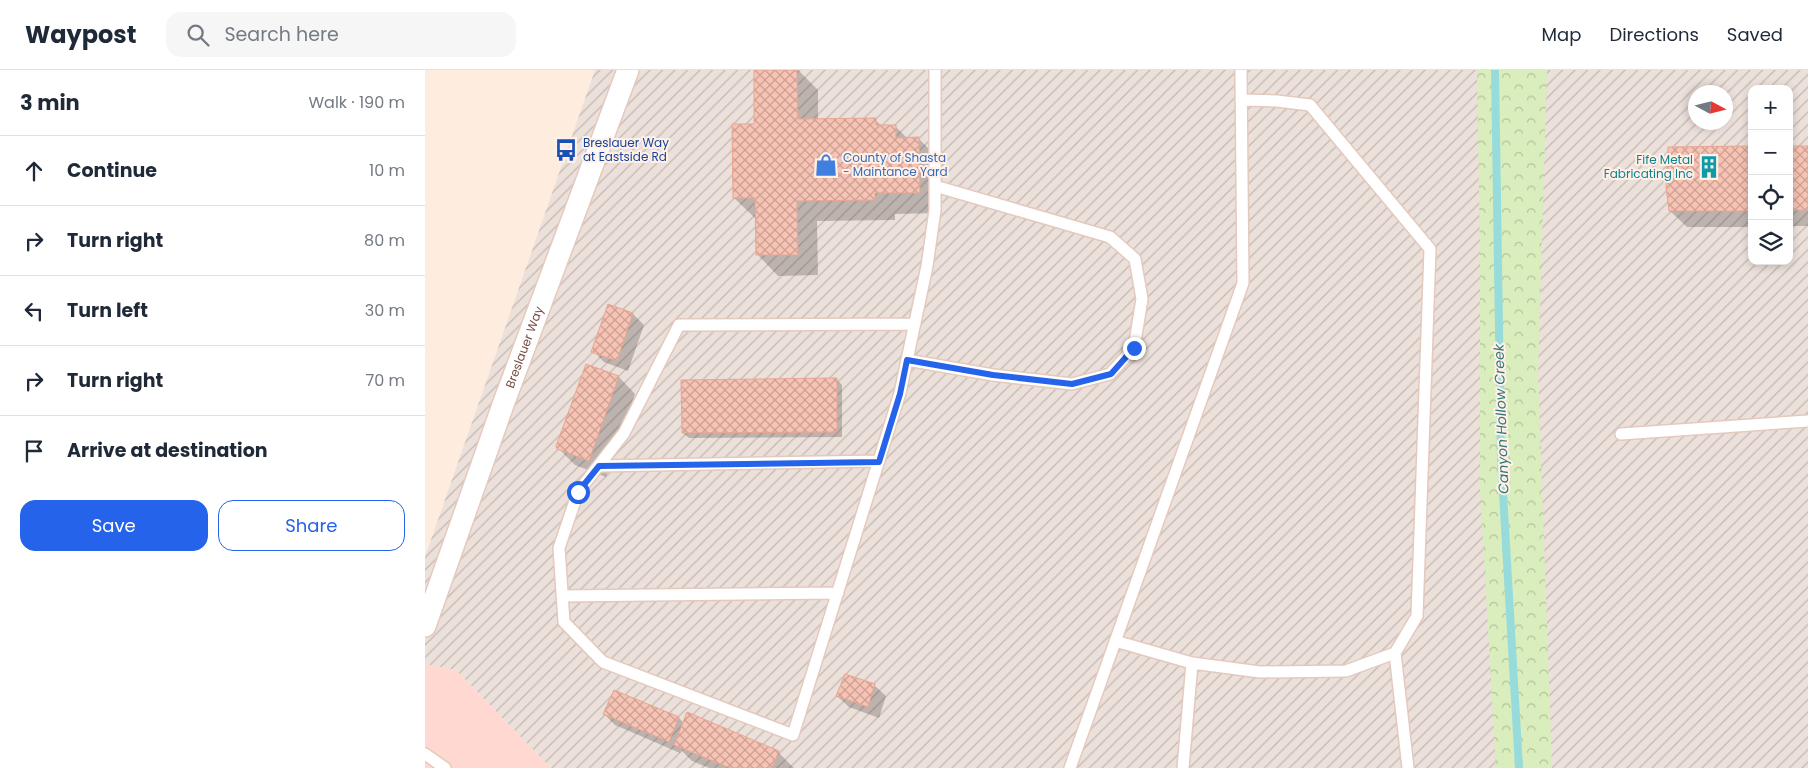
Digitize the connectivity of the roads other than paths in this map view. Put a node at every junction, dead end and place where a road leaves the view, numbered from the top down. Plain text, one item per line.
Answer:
1 (628, 70) edge
2 (935, 70) edge
3 (1241, 70) edge
4 (1241, 100) junction
5 (935, 186) junction
6 (915, 324) junction
7 (907, 360) junction
8 (1808, 421) edge
9 (1621, 434) dead end
10 (879, 462) junction
11 (599, 466) junction
12 (838, 593) junction
13 (562, 596) junction
14 (425, 626) edge
15 (1115, 641) junction
16 (1395, 653) junction
17 (1192, 663) junction
18 (425, 754) edge
19 (445, 768) edge
20 (1070, 768) edge
21 (1183, 768) edge
22 (1408, 768) edge

1 - 14 street, Breslauer Way
2 - 5 lane
3 - 4 lane
4 - 15 lane
4 - 16 lane
5 - 6 lane
5 - 7 lane
6 - 7 lane
6 - 11 lane
7 - 10 lane
8 - 9 lane
10 - 11 lane
10 - 12 lane
11 - 13 lane
12 - 13 lane
12 - 13 lane
15 - 17 lane
15 - 20 lane
16 - 17 lane
16 - 22 lane
17 - 21 lane
18 - 19 lane

